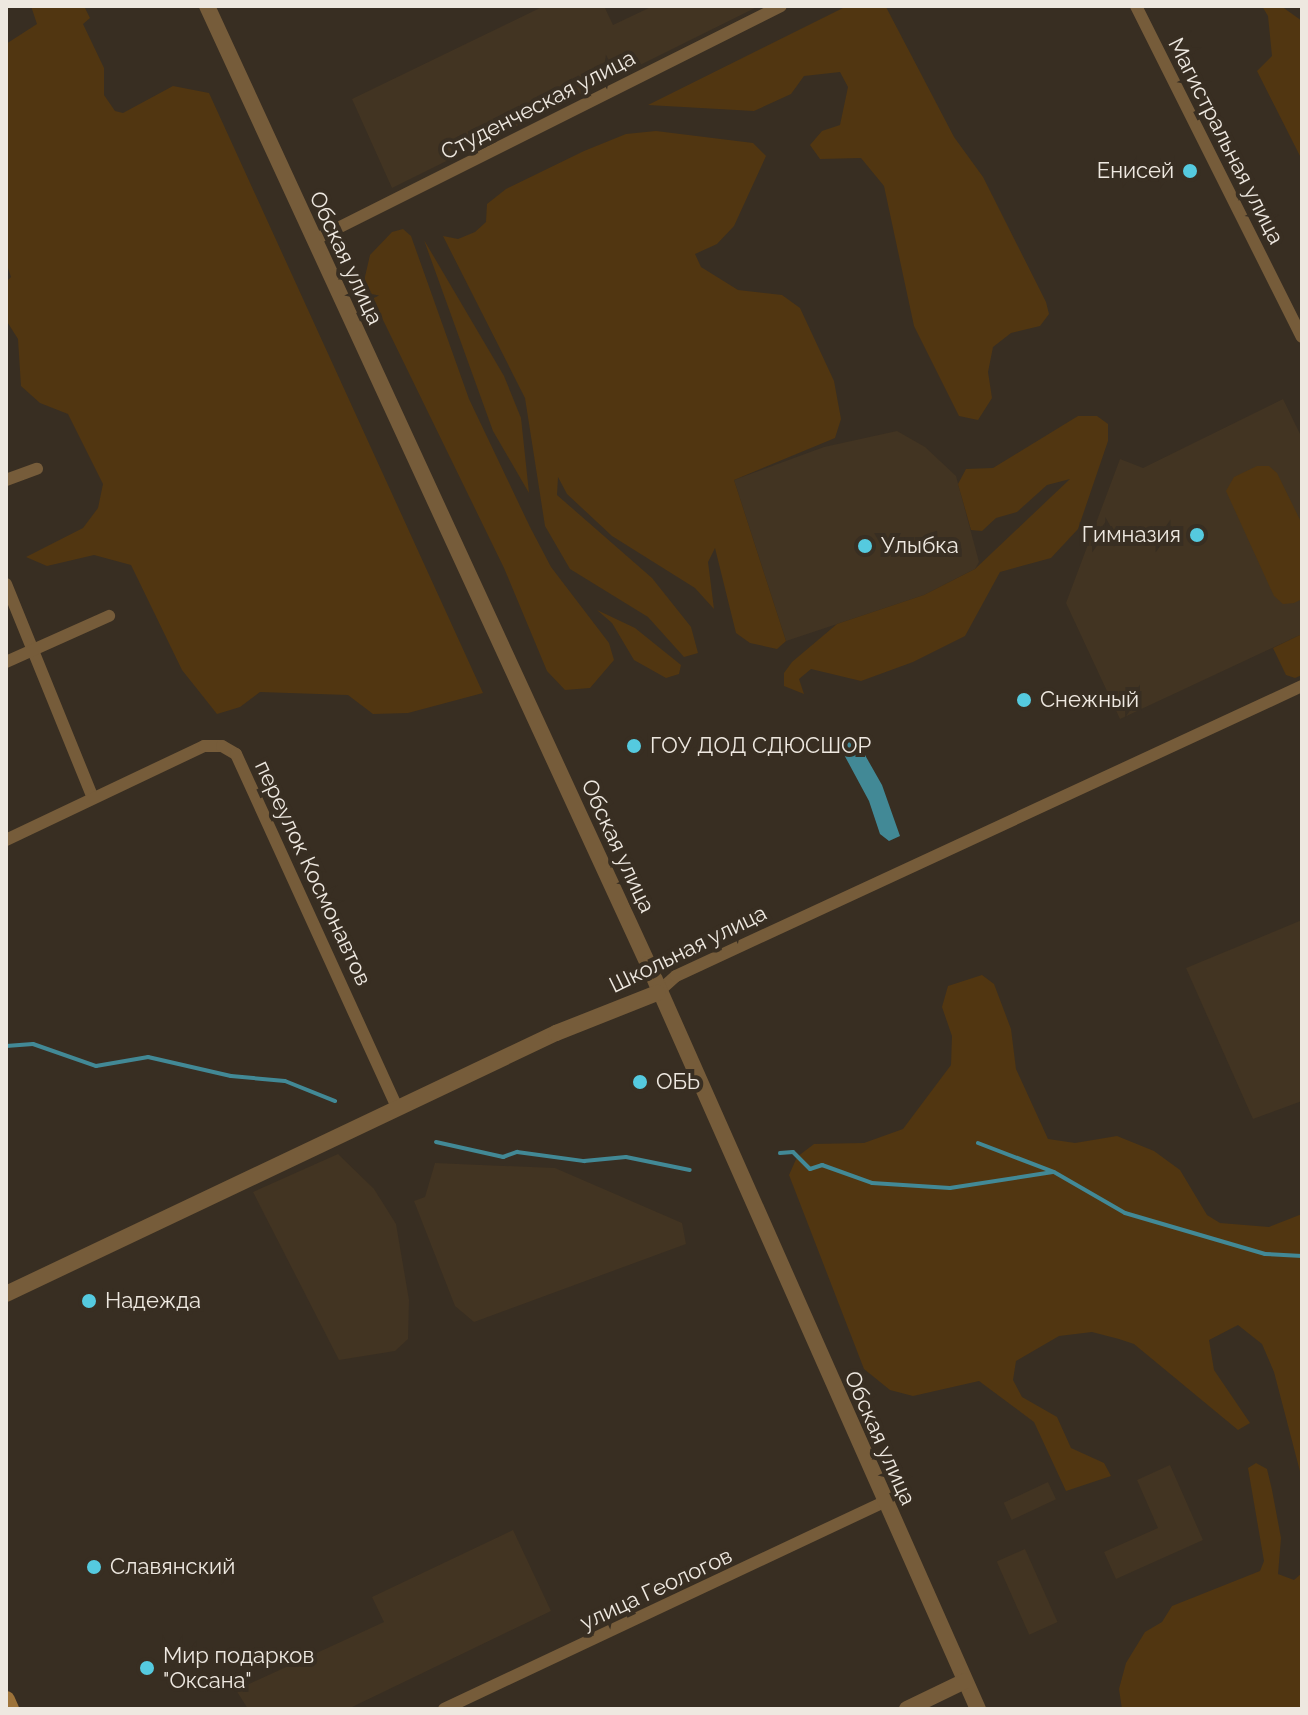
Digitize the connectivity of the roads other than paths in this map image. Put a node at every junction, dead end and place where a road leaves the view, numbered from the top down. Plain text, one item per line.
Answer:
1 (207, 6) edge
2 (781, 6) edge
3 (1136, 6) edge
4 (314, 240) junction
5 (1302, 337) edge
6 (37, 469) dead end
7 (6, 480) edge
8 (6, 584) edge
9 (109, 616) dead end
10 (35, 649) junction
11 (6, 662) edge
12 (1302, 686) edge
13 (93, 798) junction
14 (6, 840) edge
15 (657, 993) junction
16 (398, 1109) junction
17 (6, 1294) edge
18 (884, 1502) junction
19 (965, 1681) junction
20 (6, 1700) edge
21 (10, 1709) edge
22 (444, 1709) edge
23 (907, 1709) edge
24 (978, 1709) edge

1 - 4 street, Обская улица
2 - 4 street, Студенческая улица
3 - 5 street, Магистральная улица
4 - 15 street, Обская улица
6 - 7 street
8 - 10 street
9 - 10 street
10 - 11 street
10 - 13 street
12 - 15 street, Школьная улица
13 - 14 street, переулок Космонавтов
13 - 16 street, переулок Космонавтов
15 - 16 street, Школьная улица
15 - 18 street, Обская улица
16 - 17 street, Школьная улица
18 - 19 street, Обская улица
18 - 22 street, улица Геологов
19 - 23 street
19 - 24 street, Обская улица
20 - 21 main road

